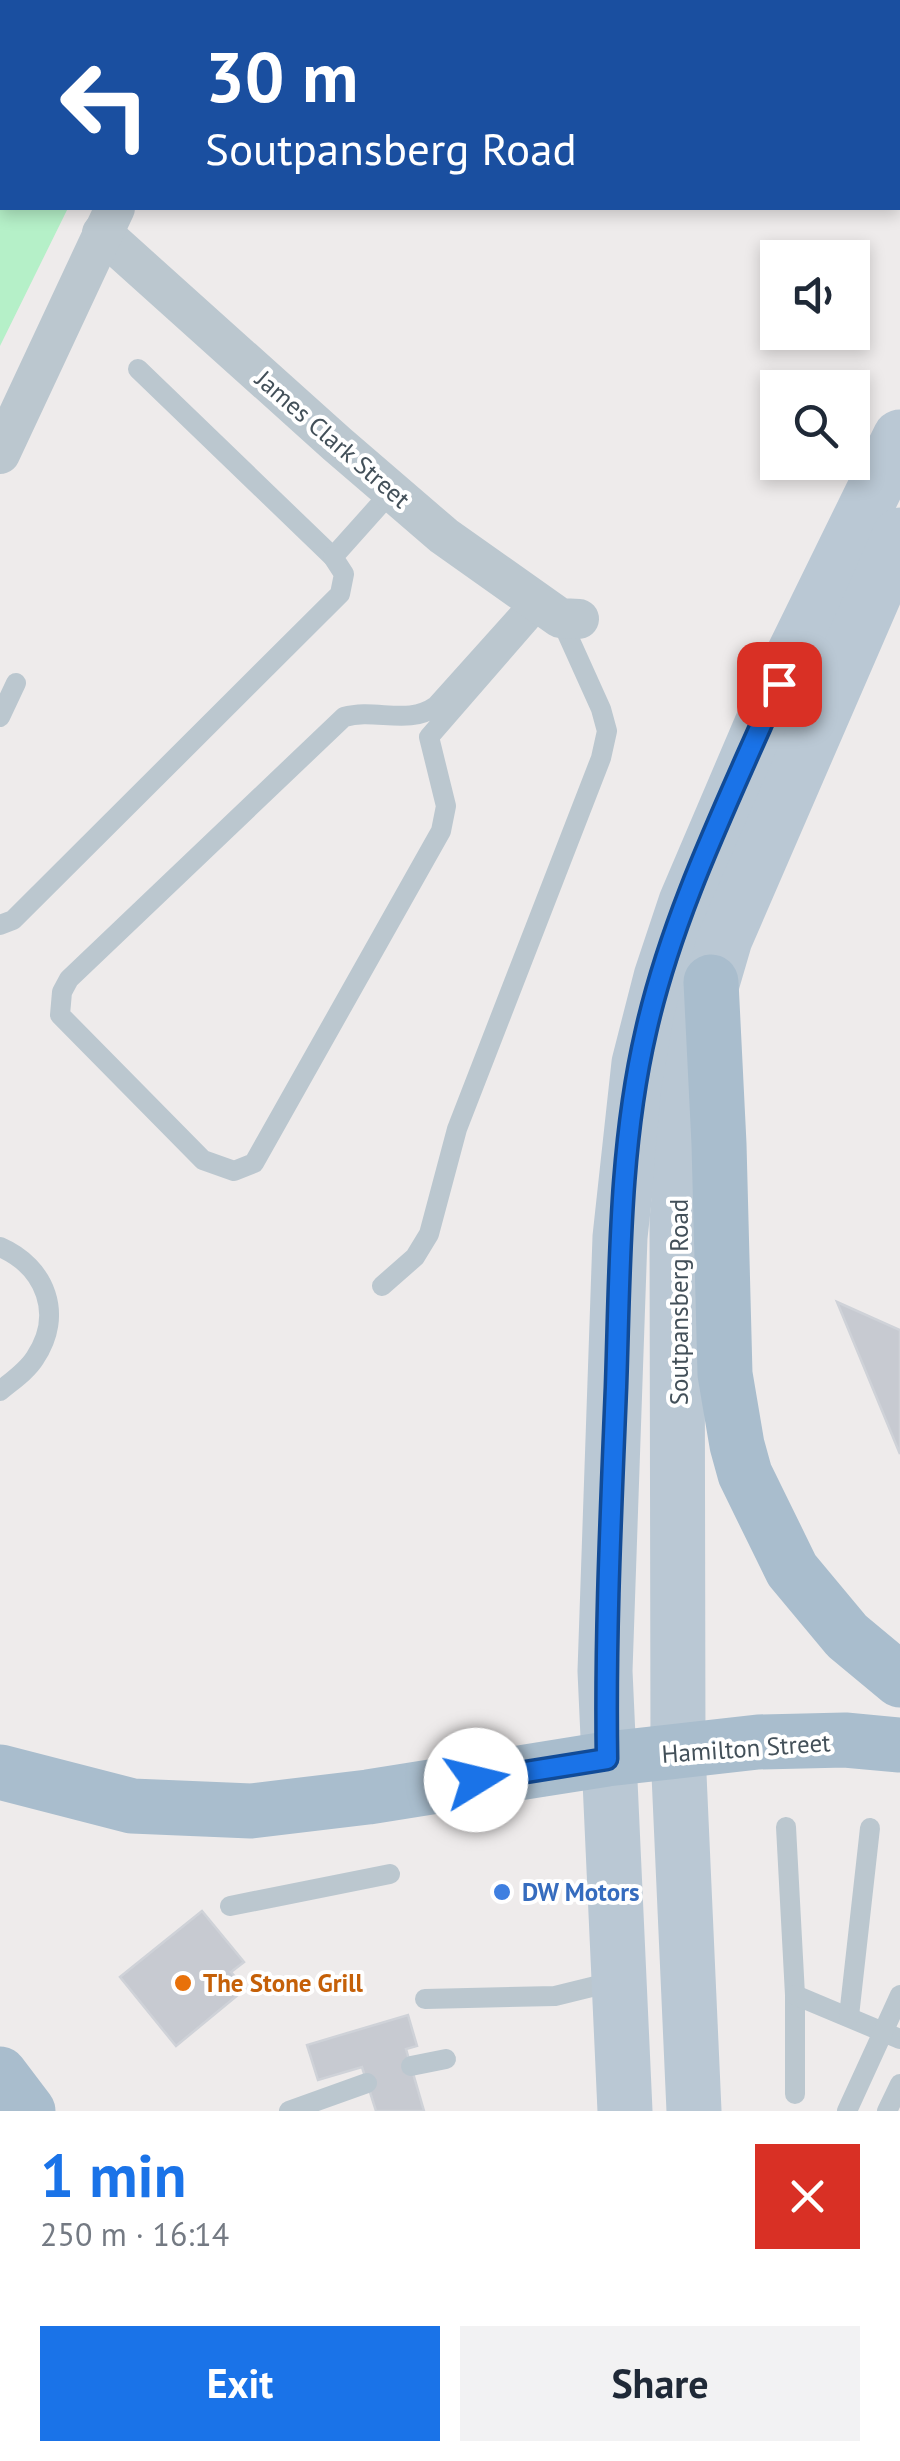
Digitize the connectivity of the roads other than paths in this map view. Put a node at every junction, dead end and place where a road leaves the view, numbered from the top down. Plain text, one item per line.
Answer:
1 (108, 220) edge
2 (138, 369) dead end
3 (900, 437) edge
4 (0, 454) edge
5 (392, 491) junction
6 (900, 535) edge
7 (333, 556) junction
8 (553, 611) junction
9 (16, 683) dead end
10 (0, 717) edge
11 (0, 926) edge
12 (711, 982) junction
13 (0, 1247) edge
14 (382, 1286) dead end
15 (0, 1391) edge
16 (900, 1680) edge
17 (900, 1744) edge
18 (678, 1752) junction
19 (607, 1759) junction
20 (0, 1772) edge
21 (114, 1800) junction
22 (0, 1812) edge
23 (786, 1828) dead end
24 (870, 1828) dead end
25 (390, 1874) dead end
26 (230, 1906) dead end
27 (618, 1980) junction
28 (795, 1995) junction
29 (900, 1995) edge
30 (425, 1999) dead end
31 (849, 2016) junction
32 (892, 2034) edge
33 (446, 2059) dead end
34 (411, 2066) dead end
35 (0, 2074) edge
36 (367, 2084) dead end
37 (900, 2086) edge
38 (795, 2094) dead end
39 (28, 2111) edge
40 (289, 2111) edge
41 (626, 2111) edge
42 (694, 2111) edge
43 (847, 2111) edge
44 (887, 2111) edge

1 - 4 street
1 - 5 street, James Clark Street
2 - 7 lane
3 - 19 main road
5 - 7 lane
5 - 8 street, James Clark Street
6 - 12 main road, Soutpansberg Road
7 - 11 lane
8 - 8 lane
8 - 14 lane
9 - 10 lane
12 - 16 main road
12 - 18 main road, Soutpansberg Road
13 - 15 lane
17 - 18 main road, Hamilton Street
18 - 19 main road, Hamilton Street
18 - 42 main road, Soutpansberg Road
19 - 21 main road, Hamilton Street
19 - 27 main road
20 - 21 main road, Hamilton Street
21 - 22 main road
23 - 28 lane
24 - 31 lane
25 - 26 lane
27 - 30 lane
27 - 41 main road
28 - 31 lane
28 - 38 lane
29 - 32 lane
31 - 32 lane
32 - 43 lane
33 - 34 lane
35 - 39 main road
36 - 40 lane
37 - 44 lane

